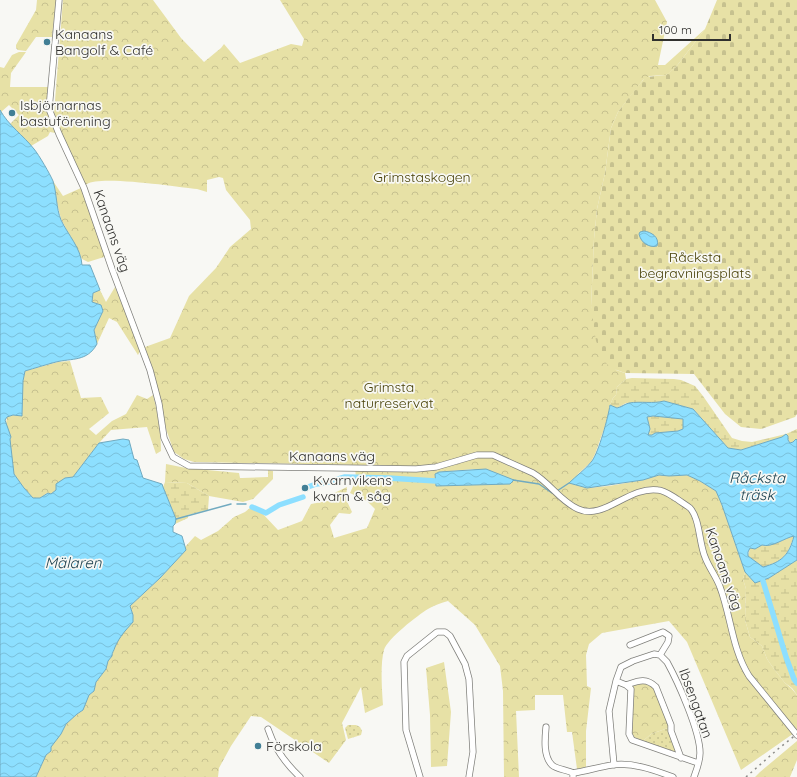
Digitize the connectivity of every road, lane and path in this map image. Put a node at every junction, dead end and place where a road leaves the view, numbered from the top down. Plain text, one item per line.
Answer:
1 (59, 0) edge
2 (630, 645) dead end
3 (660, 655) junction
4 (616, 681) junction
5 (626, 685) junction
6 (546, 727) dead end
7 (268, 729) dead end
8 (797, 734) edge
9 (681, 758) junction
10 (698, 763) junction
11 (614, 765) junction
12 (573, 775) edge
13 (300, 777) edge
14 (420, 777) edge
15 (469, 777) edge
16 (673, 777) edge
17 (694, 777) edge

1 - 8 street, Kanaans väg
2 - 3 street
3 - 4 street
3 - 10 street, Ibsengatan
4 - 5 street
4 - 11 street
5 - 9 street
5 - 9 street
6 - 12 street
7 - 13 street
9 - 10 street
10 - 17 street, Ibsengatan
11 - 12 street
11 - 16 street
14 - 15 street

